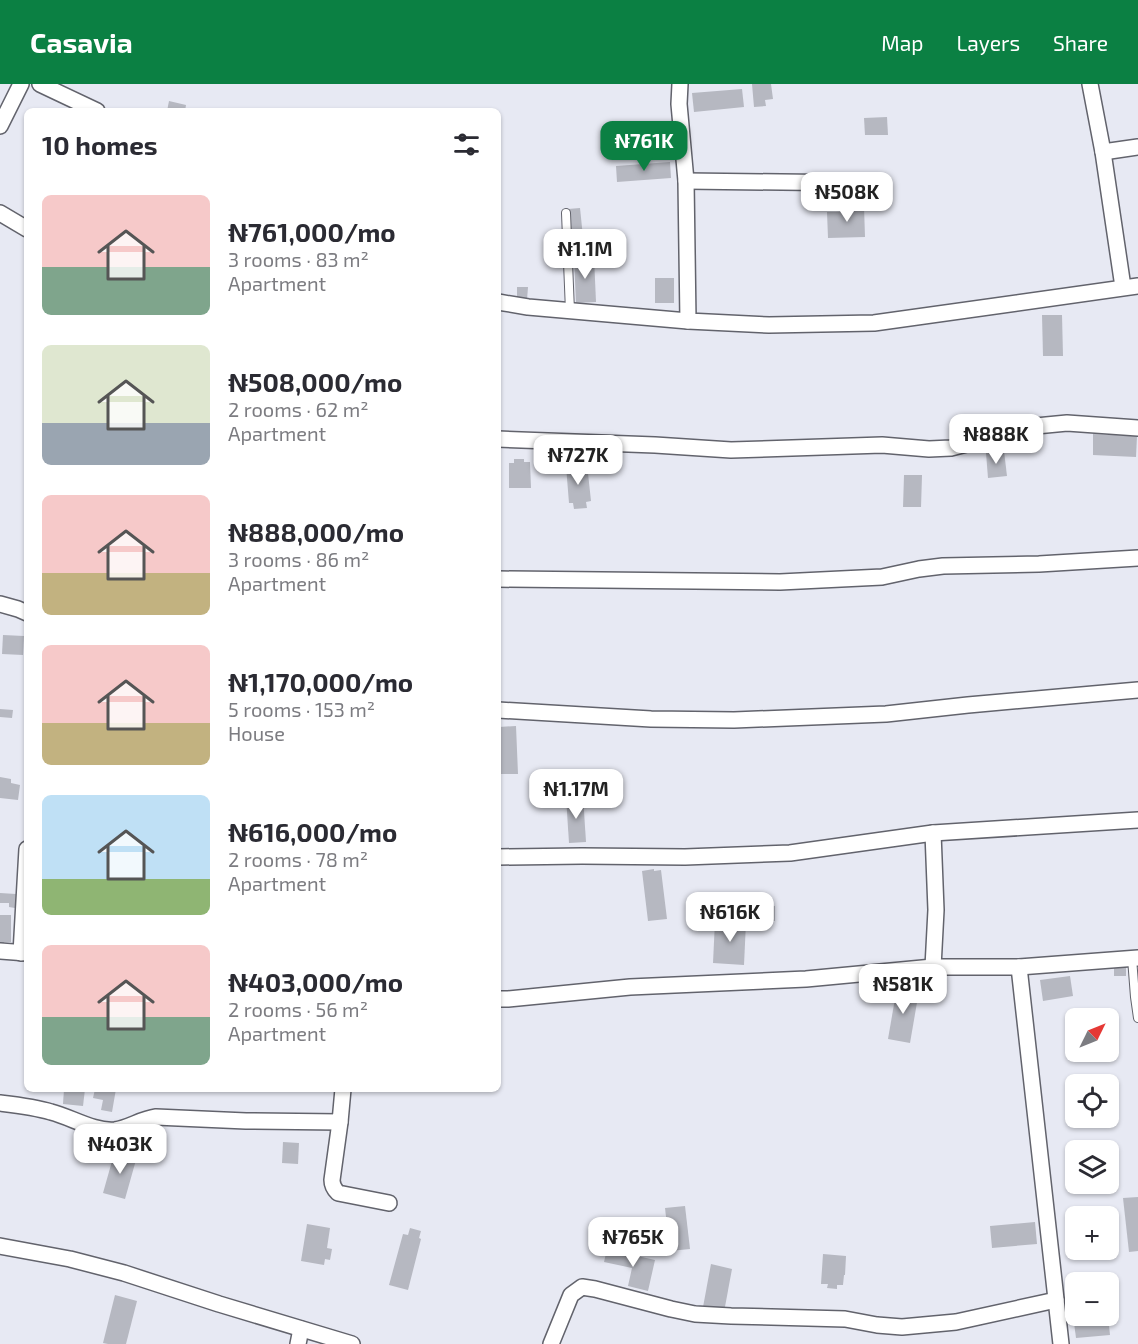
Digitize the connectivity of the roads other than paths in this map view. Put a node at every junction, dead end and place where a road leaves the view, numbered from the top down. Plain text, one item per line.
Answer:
1 (21, 84) edge
2 (40, 84) edge
3 (680, 84) edge
4 (1090, 84) edge
5 (91, 108) edge
6 (0, 126) edge
7 (1138, 147) edge
8 (1102, 152) junction
9 (686, 181) junction
10 (860, 183) dead end
11 (0, 213) edge
12 (566, 213) dead end
13 (24, 227) edge
14 (1131, 287) edge
15 (501, 302) edge
16 (570, 311) junction
17 (688, 321) junction
18 (1138, 428) edge
19 (501, 440) edge
20 (1138, 558) edge
21 (501, 579) edge
22 (0, 604) edge
23 (24, 612) edge
24 (1138, 690) edge
25 (501, 710) edge
26 (1138, 820) edge
27 (933, 833) junction
28 (501, 857) edge
29 (0, 951) edge
30 (24, 953) edge
31 (1135, 958) edge
32 (933, 967) junction
33 (1019, 967) junction
34 (501, 999) edge
35 (1138, 1018) edge
36 (343, 1092) edge
37 (0, 1103) edge
38 (340, 1122) junction
39 (389, 1203) dead end
40 (0, 1246) edge
41 (1056, 1300) junction
42 (300, 1336) edge
43 (352, 1344) edge
44 (551, 1344) edge
45 (1060, 1344) edge

1 - 6 street
2 - 5 street
3 - 9 street
4 - 8 street
7 - 8 street
8 - 14 street
9 - 10 street
9 - 17 street
11 - 13 street
12 - 16 lane
14 - 17 street
15 - 16 street
16 - 17 street
18 - 19 street
20 - 21 street
22 - 23 street
24 - 25 street
26 - 27 street
27 - 28 street
27 - 32 street
29 - 30 street
31 - 33 street
31 - 35 lane
32 - 33 street
32 - 34 street
33 - 41 street
36 - 38 street
37 - 38 street
38 - 39 street
40 - 42 street
41 - 44 street
41 - 45 street
42 - 43 street

